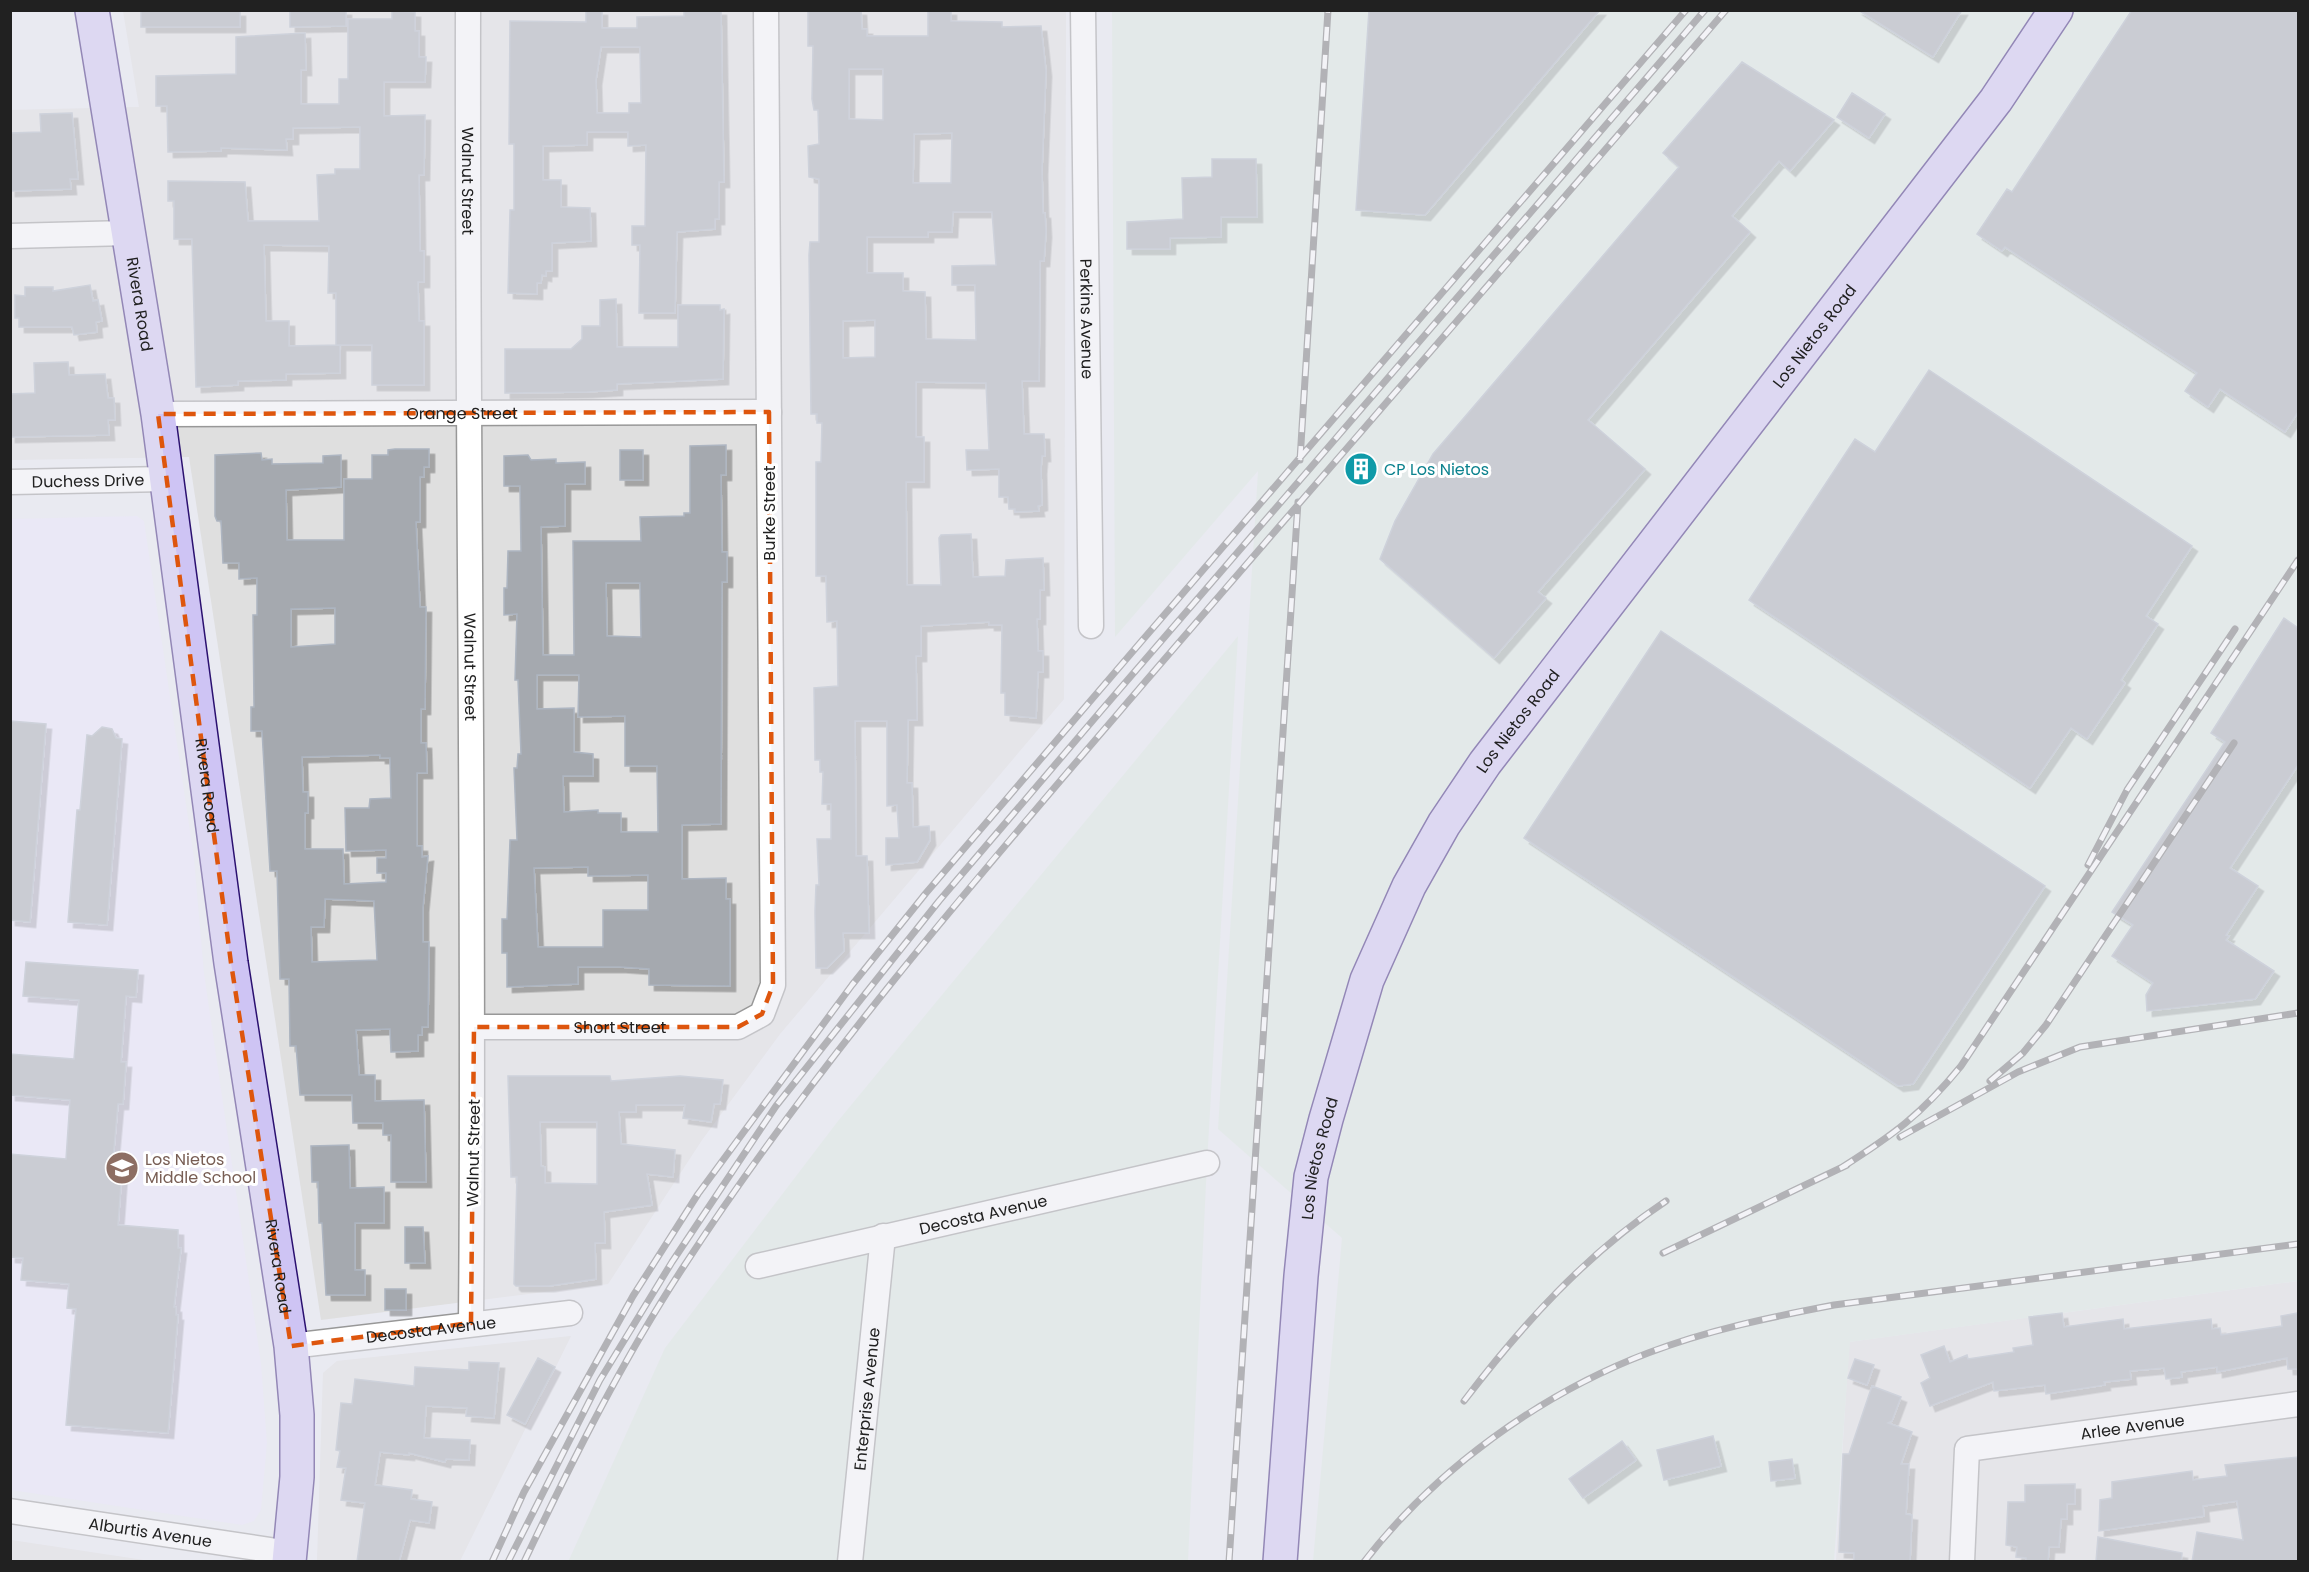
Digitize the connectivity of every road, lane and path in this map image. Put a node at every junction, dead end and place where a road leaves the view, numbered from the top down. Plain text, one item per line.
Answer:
1 (92, 10) edge
2 (468, 10) edge
3 (766, 10) edge
4 (1083, 10) edge
5 (2056, 10) edge
6 (128, 233) junction
7 (10, 236) edge
8 (467, 412) junction
9 (769, 412) junction
10 (158, 414) junction
11 (166, 479) junction
12 (10, 482) edge
13 (1091, 626) dead end
14 (762, 1014) joint
15 (474, 1027) junction
16 (1207, 1162) dead end
17 (883, 1236) junction
18 (758, 1266) dead end
19 (570, 1313) dead end
20 (471, 1323) junction
21 (291, 1346) junction
22 (2298, 1404) edge
23 (10, 1511) edge
24 (290, 1557) edge
25 (850, 1562) edge
26 (1280, 1562) edge
27 (1962, 1562) edge

1 - 6 street, Rivera Road
2 - 8 street, Walnut Street
3 - 9 street, Burke Street
4 - 13 street, Perkins Avenue
5 - 26 street, Los Nietos Road
6 - 7 street
6 - 10 street, Rivera Road
8 - 9 street, Orange Street
8 - 10 street, Orange Street
8 - 15 street, Walnut Street
9 - 14 street, Burke Street
10 - 11 street, Rivera Road
11 - 12 street, Duchess Drive
11 - 21 street, Rivera Road
14 - 15 street, Short Street
15 - 20 street, Walnut Street
16 - 17 street, Decosta Avenue
17 - 18 street, Decosta Avenue
17 - 25 street, Enterprise Avenue
19 - 20 street, Decosta Avenue
20 - 21 street, Decosta Avenue
21 - 24 street, Rivera Road
22 - 27 street, Arlee Avenue
23 - 24 street, Alburtis Avenue

